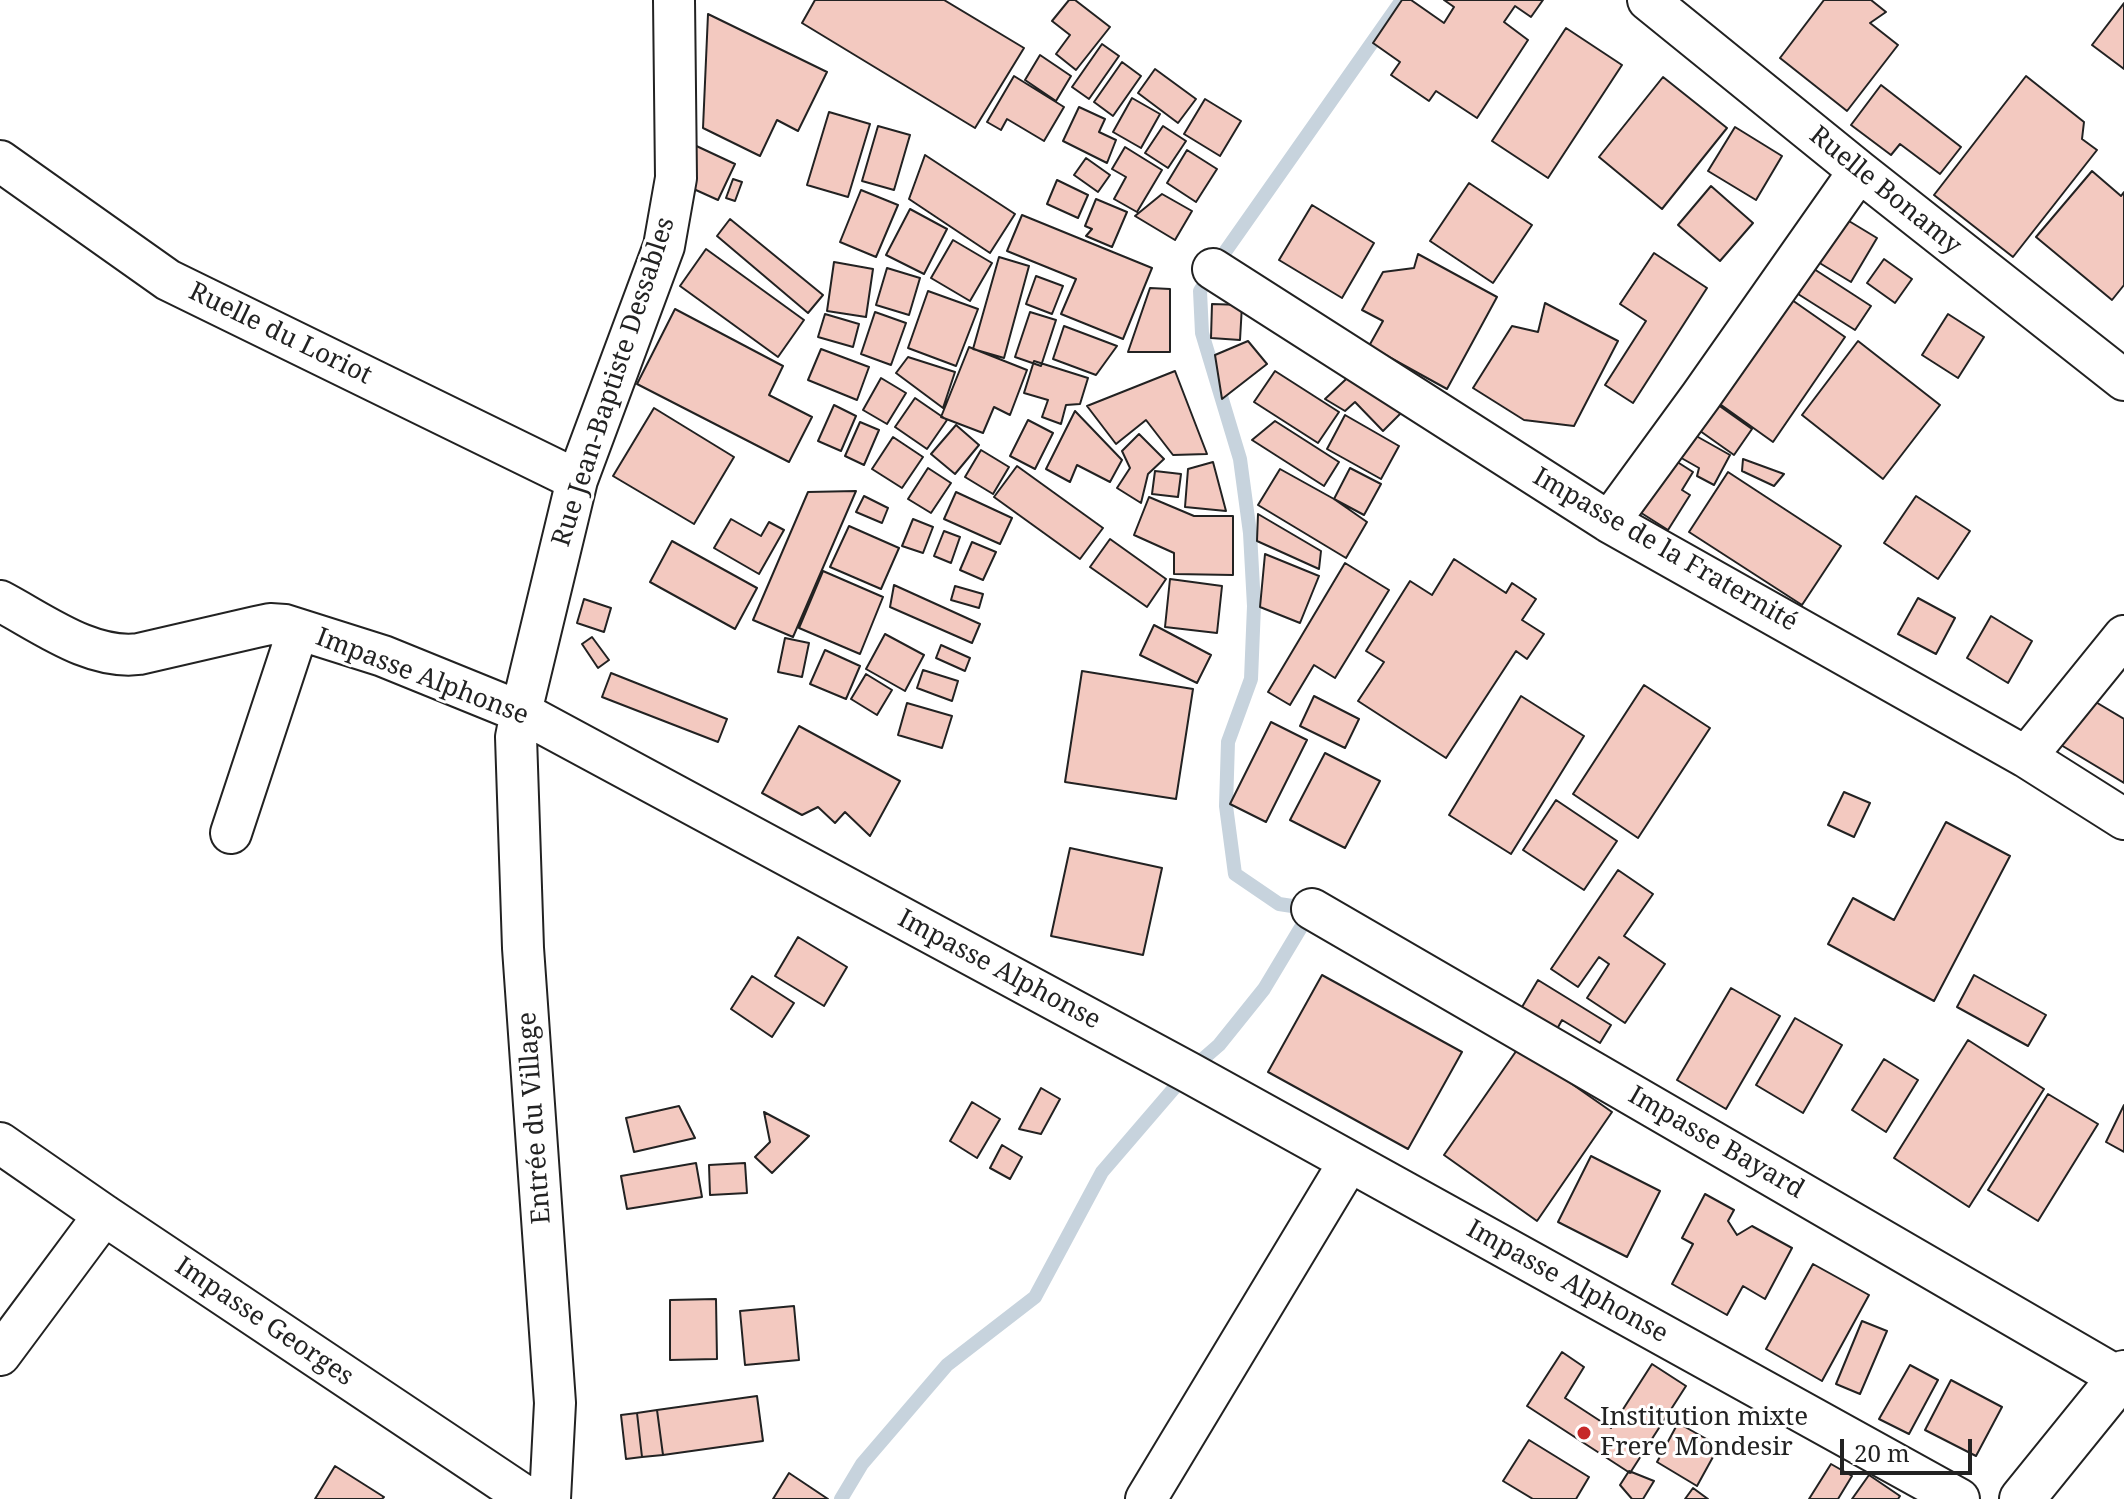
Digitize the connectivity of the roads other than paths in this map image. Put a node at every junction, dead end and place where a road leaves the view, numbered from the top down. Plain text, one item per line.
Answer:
1 (674, 0) edge
2 (1648, 0) edge
3 (0, 161) edge
4 (1859, 171) junction
5 (1213, 269) dead end
6 (2124, 380) edge
7 (577, 480) junction
8 (1609, 522) junction
9 (0, 601) edge
10 (298, 630) junction
11 (2124, 636) edge
12 (518, 725) junction
13 (2026, 757) junction
14 (2124, 819) edge
15 (231, 833) dead end
16 (1312, 909) dead end
17 (0, 1143) edge
18 (1349, 1162) junction
19 (104, 1215) junction
20 (0, 1355) edge
21 (2122, 1375) edge
22 (529, 1499) edge
23 (550, 1499) edge
24 (1146, 1499) edge
25 (1959, 1499) edge
26 (2022, 1499) edge

1 - 7 street, Rue Jean-Baptiste Dessables
2 - 4 street, Ruelle Bonamy
3 - 7 street, Ruelle du Loriot
4 - 6 street, Ruelle Bonamy
4 - 8 street
5 - 8 street, Impasse de la Fraternité
7 - 12 street, Rue Jean-Baptiste Dessables
8 - 13 street, Impasse de la Fraternité
9 - 10 street, Impasse Alphonse
10 - 12 street, Impasse Alphonse
10 - 15 street
11 - 13 street
12 - 18 street, Impasse Alphonse
12 - 23 street, Entrée du Village
13 - 14 street, Impasse de la Fraternité
16 - 21 street, Impasse Bayard
17 - 19 street, Impasse Georges
18 - 24 street
18 - 25 street, Impasse Alphonse
19 - 20 street
19 - 22 street, Impasse Georges
21 - 26 street

